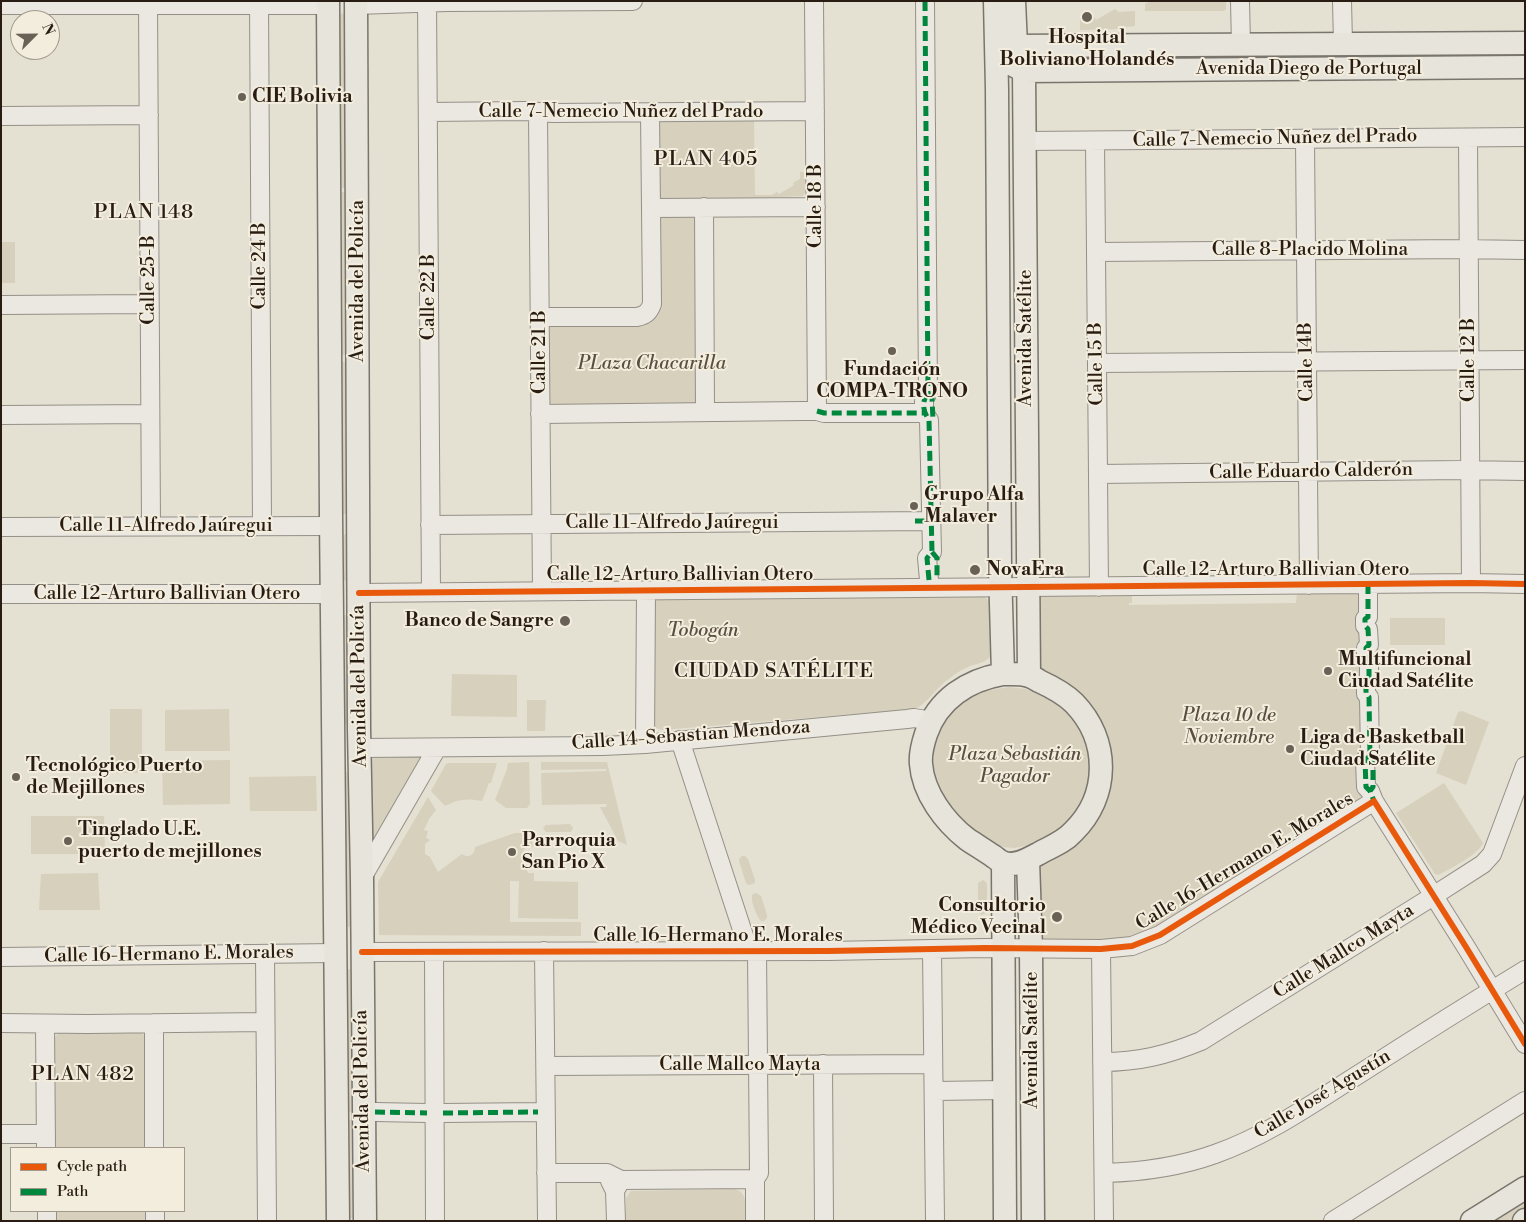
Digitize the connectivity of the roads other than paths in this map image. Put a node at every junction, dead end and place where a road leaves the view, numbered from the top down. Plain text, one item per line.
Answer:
1 (633, 1) edge
2 (814, 1) edge
3 (925, 1) edge
4 (1240, 1) edge
5 (1342, 1) edge
6 (427, 2) edge
7 (538, 2) edge
8 (148, 3) edge
9 (259, 3) edge
10 (328, 3) edge
11 (356, 3) edge
12 (1012, 3) edge
13 (1, 5) edge
14 (1525, 42) edge
15 (1343, 43) junction
16 (1241, 45) junction
17 (1016, 46) junction
18 (997, 57) junction
19 (1525, 67) edge
20 (1343, 68) junction
21 (1242, 69) junction
22 (1024, 71) junction
23 (815, 111) junction
24 (428, 112) junction
25 (538, 112) junction
26 (650, 112) junction
27 (148, 115) junction
28 (1, 116) edge
29 (1468, 138) junction
30 (1525, 138) edge
31 (1305, 140) junction
32 (998, 141) junction
33 (1024, 141) junction
34 (1095, 141) junction
35 (704, 207) junction
36 (816, 207) junction
37 (652, 208) junction
38 (1468, 249) junction
39 (1306, 250) junction
40 (1525, 250) edge
41 (1096, 252) junction
42 (149, 304) junction
43 (1, 305) edge
44 (540, 317) junction
45 (1469, 360) junction
46 (1525, 360) edge
47 (1306, 361) junction
48 (1097, 363) junction
49 (999, 364) junction
50 (1026, 364) junction
51 (817, 411) junction
52 (705, 412) junction
53 (150, 414) junction
54 (540, 414) junction
55 (1, 415) edge
56 (929, 417) junction
57 (1470, 470) junction
58 (1525, 471) edge
59 (1308, 472) junction
60 (1098, 474) junction
61 (922, 521) junction
62 (541, 524) junction
63 (430, 525) junction
64 (151, 526) junction
65 (262, 526) junction
66 (331, 526) junction
67 (359, 526) junction
68 (1, 527) edge
69 (933, 579) dead end
70 (1471, 583) junction
71 (1368, 584) junction
72 (1525, 584) edge
73 (1309, 585) junction
74 (1099, 587) junction
75 (1001, 588) junction
76 (1028, 588) junction
77 (646, 590) junction
78 (430, 592) junction
79 (542, 592) junction
80 (359, 593) junction
81 (1, 594) edge
82 (332, 594) junction
83 (1003, 674) junction
84 (1029, 676) junction
85 (932, 721) junction
86 (680, 740) junction
87 (646, 744) junction
88 (334, 748) junction
89 (360, 748) junction
90 (437, 748) junction
91 (1525, 766) edge
92 (1368, 790) junction
93 (1028, 860) junction
94 (1003, 863) junction
95 (362, 878) junction
96 (1434, 895) junction
97 (1003, 948) junction
98 (932, 949) junction
99 (1031, 949) junction
100 (1102, 949) junction
101 (544, 951) junction
102 (753, 951) junction
103 (362, 952) junction
104 (434, 952) junction
105 (336, 953) junction
106 (265, 954) junction
107 (1, 957) edge
108 (1525, 970) edge
109 (1492, 990) junction
110 (265, 1022) junction
111 (1, 1023) edge
112 (154, 1023) junction
113 (45, 1025) junction
114 (1525, 1044) edge
115 (1102, 1062) junction
116 (823, 1064) junction
117 (934, 1064) junction
118 (758, 1065) junction
119 (546, 1066) junction
120 (1004, 1090) junction
121 (934, 1091) junction
122 (1525, 1101) edge
123 (376, 1112) dead end
124 (538, 1112) dead end
125 (1, 1134) edge
126 (46, 1141) edge
127 (154, 1147) edge
128 (546, 1173) junction
129 (1104, 1173) junction
130 (754, 1179) junction
131 (614, 1182) junction
132 (1525, 1188) edge
133 (267, 1221) edge
134 (338, 1221) edge
135 (365, 1221) edge
136 (435, 1221) edge
137 (547, 1221) edge
138 (616, 1221) edge
139 (755, 1221) edge
140 (824, 1221) edge
141 (935, 1221) edge
142 (1005, 1221) edge
143 (1033, 1221) edge
144 (1104, 1221) edge
145 (1333, 1221) edge
146 (1472, 1221) edge

1 - 7 street
2 - 23 street, Calle 18 B
3 - 56 street
4 - 16 street
5 - 15 street
6 - 7 street
6 - 11 street
6 - 24 street, Calle 22 B
8 - 9 street
8 - 13 street
8 - 27 street, Calle 25-B
9 - 10 street
9 - 65 street, Calle 24 B
10 - 11 main road
10 - 66 main road, Avenida del Policía
11 - 67 main road, Avenida del Policía
12 - 17 main road, Avenida Satélite
12 - 18 main road, Avenida Satélite
14 - 15 main road, Avenida Diego de Portugal
15 - 16 main road, Avenida Diego de Portugal
15 - 20 main road
16 - 17 main road, Avenida Diego de Portugal
16 - 21 main road
17 - 18 main road, Avenida Diego de Portugal
17 - 22 main road, Avenida Satélite
18 - 22 main road, Avenida Diego de Portugal
18 - 32 main road, Avenida Satélite
19 - 20 main road, Avenida Diego de Portugal
20 - 21 main road, Avenida Diego de Portugal
21 - 22 main road, Avenida Diego de Portugal
22 - 33 main road, Avenida Satélite
23 - 26 street, Calle 7-Nemecio Nuñez del Prado
23 - 36 street, Calle 18 B
24 - 25 street, Calle 7-Nemecio Nuñez del Prado
24 - 63 street, Calle 22 B
25 - 26 street, Calle 7-Nemecio Nuñez del Prado
25 - 44 street, Calle 21 B
26 - 37 street
27 - 28 street
27 - 42 street, Calle 25-B
29 - 30 street, Calle 7-Nemecio Nuñez del Prado
29 - 31 street, Calle 7-Nemecio Nuñez del Prado
29 - 38 street, Calle 12 B
31 - 34 street, Calle 7-Nemecio Nuñez del Prado
31 - 39 street, Calle 14B
32 - 33 main road
32 - 49 main road, Avenida Satélite
33 - 34 street, Calle 7-Nemecio Nuñez del Prado
33 - 50 main road, Avenida Satélite
34 - 41 street, Calle 15 B
35 - 36 street
35 - 37 street
35 - 52 street
36 - 51 street, Calle 18 B
37 - 44 street
38 - 39 street, Calle 8-Placido Molina
38 - 40 street, Calle 8-Placido Molina
38 - 45 street, Calle 12 B
39 - 41 street, Calle 8-Placido Molina
39 - 47 street, Calle 14B
41 - 48 street, Calle 15 B
42 - 43 street
42 - 53 street, Calle 25-B
44 - 54 street, Calle 21 B
45 - 46 street
45 - 47 street
45 - 57 street, Calle 12 B
47 - 48 street
47 - 59 street, Calle 14B
48 - 60 street, Calle 15 B
49 - 50 main road
49 - 75 main road, Avenida Satélite
50 - 76 main road, Avenida Satélite
51 - 52 street
51 - 56 street
52 - 54 street
53 - 55 street
53 - 64 street, Calle 25-B
54 - 62 street, Calle 21 B
56 - 61 street
57 - 58 street, Calle Eduardo Calderón
57 - 59 street, Calle Eduardo Calderón
57 - 70 street, Calle 12 B
59 - 60 street, Calle Eduardo Calderón
59 - 73 street, Calle 14B
60 - 74 street, Calle 15 B
61 - 62 street, Calle 11-Alfredo Jaúregui
61 - 69 street
62 - 63 street, Calle 11-Alfredo Jaúregui
62 - 79 street, Calle 21 B
63 - 78 street, Calle 22 B
64 - 65 street, Calle 11-Alfredo Jaúregui
64 - 68 street, Calle 11-Alfredo Jaúregui
65 - 66 street, Calle 11-Alfredo Jaúregui
66 - 67 main road
66 - 82 main road, Avenida del Policía
67 - 80 main road, Avenida del Policía
70 - 71 street, Calle 12-Arturo Ballivian Otero
70 - 72 street, Calle 12-Arturo Ballivian Otero
71 - 73 street, Calle 12-Arturo Ballivian Otero
71 - 92 street
73 - 74 street, Calle 12-Arturo Ballivian Otero
74 - 76 street, Calle 12-Arturo Ballivian Otero
75 - 76 street, Calle 12-Arturo Ballivian Otero
75 - 77 street, Calle 12-Arturo Ballivian Otero
75 - 83 main road, Avenida Satélite
76 - 84 main road, Avenida Satélite
77 - 79 street, Calle 12-Arturo Ballivian Otero
77 - 87 street
78 - 79 street, Calle 12-Arturo Ballivian Otero
78 - 80 street, Calle 12-Arturo Ballivian Otero
80 - 82 main road
80 - 89 main road, Avenida del Policía
81 - 82 street, Calle 12-Arturo Ballivian Otero
82 - 88 main road, Avenida del Policía
83 - 84 main road
83 - 85 main road
84 - 93 main road
85 - 86 street, Calle 14-Sebastian Mendoza
85 - 94 main road
86 - 87 street, Calle 14-Sebastian Mendoza
86 - 102 street
87 - 90 street, Calle 14-Sebastian Mendoza
88 - 89 main road
88 - 105 main road, Avenida del Policía
89 - 90 street, Calle 14-Sebastian Mendoza
89 - 95 main road, Avenida del Policía
90 - 95 street
91 - 96 street, Calle Mallco Mayta
92 - 96 street
92 - 100 street, Calle 16-Hermano E. Morales
93 - 94 main road
93 - 99 main road, Avenida Satélite
94 - 97 main road, Avenida Satélite
95 - 103 main road, Avenida del Policía
96 - 109 street
96 - 115 street, Calle Mallco Mayta
97 - 98 street, Calle 16-Hermano E. Morales
97 - 99 street, Calle 16-Hermano E. Morales
97 - 120 main road, Avenida Satélite
98 - 102 street, Calle 16-Hermano E. Morales
98 - 117 street
99 - 100 street, Calle 16-Hermano E. Morales
99 - 143 main road, Avenida Satélite
100 - 115 street
101 - 102 street, Calle 16-Hermano E. Morales
101 - 104 street, Calle 16-Hermano E. Morales
101 - 119 street
102 - 118 street
103 - 104 street, Calle 16-Hermano E. Morales
103 - 105 main road
103 - 135 main road, Avenida del Policía
104 - 136 street
105 - 106 street, Calle 16-Hermano E. Morales
105 - 134 main road, Avenida del Policía
106 - 107 street, Calle 16-Hermano E. Morales
106 - 110 street
108 - 109 street, Calle José Agustín
109 - 114 street
109 - 129 street, Calle José Agustín
110 - 112 street
110 - 133 street
111 - 113 street
112 - 113 street
112 - 127 street
113 - 126 street
115 - 129 street
116 - 117 street, Calle Mallco Mayta
116 - 118 street, Calle Mallco Mayta
116 - 140 street
117 - 121 street
118 - 119 street, Calle Mallco Mayta
118 - 130 street
119 - 128 street
120 - 121 street
120 - 142 main road, Avenida Satélite
121 - 141 street
122 - 145 street
123 - 124 street
125 - 126 street
128 - 131 street
128 - 137 street
129 - 144 street
130 - 131 street
130 - 139 street
131 - 138 street
132 - 146 main road

